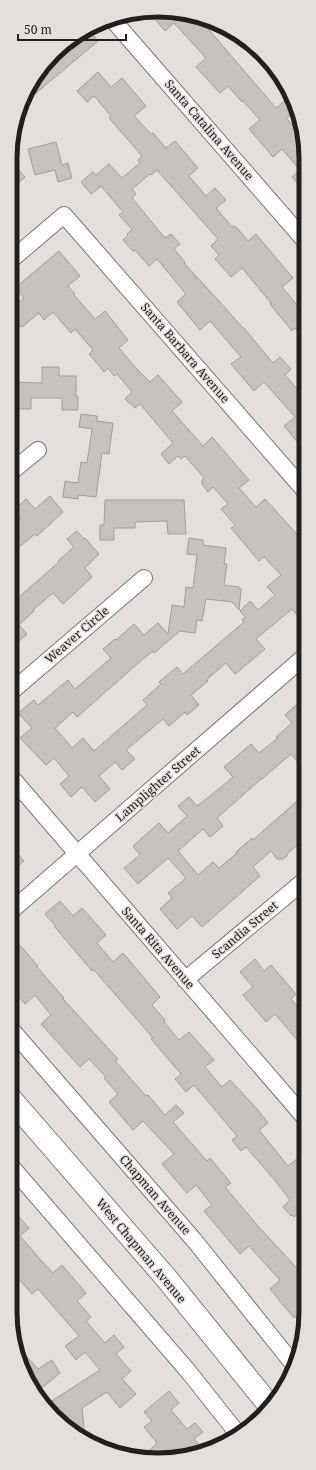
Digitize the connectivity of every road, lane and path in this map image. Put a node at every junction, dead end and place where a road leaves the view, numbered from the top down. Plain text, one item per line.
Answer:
1 (116, 23) edge
2 (299, 234) edge
3 (17, 255) edge
4 (38, 450) dead end
5 (17, 467) edge
6 (299, 484) edge
7 (144, 578) dead end
8 (299, 661) edge
9 (17, 687) edge
10 (17, 784) edge
11 (77, 854) junction
12 (299, 885) edge
13 (17, 906) edge
14 (185, 980) junction
15 (17, 1036) edge
16 (17, 1106) edge
17 (299, 1111) edge
18 (17, 1173) edge
19 (290, 1361) edge
20 (267, 1402) edge
21 (235, 1430) edge

1 - 2 street, Santa Catalina Avenue
3 - 6 street, Santa Barbara Avenue
4 - 5 street
7 - 9 street, Weaver Circle
8 - 11 street, Lamplighter Street
10 - 11 street, Santa Rita Avenue
11 - 13 street, Lamplighter Street
11 - 14 street, Santa Rita Avenue
12 - 14 street, Scandia Street
14 - 17 street, Santa Rita Avenue
15 - 19 street, Chapman Avenue
16 - 20 main road, West Chapman Avenue
18 - 21 street

